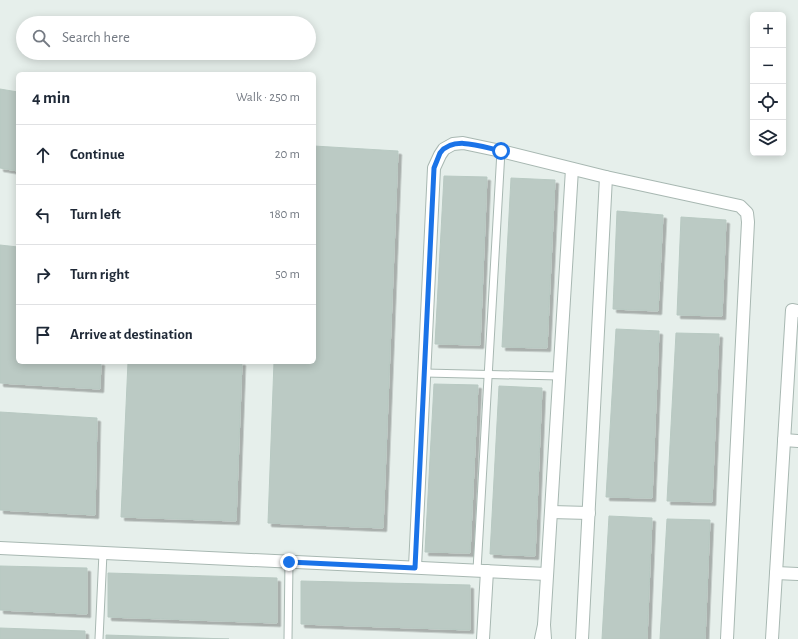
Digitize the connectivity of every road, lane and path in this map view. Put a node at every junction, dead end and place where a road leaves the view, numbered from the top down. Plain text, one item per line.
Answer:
1 (501, 151) junction
2 (572, 169) junction
3 (606, 178) junction
4 (798, 311) edge
5 (425, 373) junction
6 (488, 374) junction
7 (559, 376) junction
8 (784, 440) junction
9 (798, 440) edge
10 (551, 512) junction
11 (589, 513) junction
12 (0, 548) edge
13 (103, 553) junction
14 (289, 562) junction
15 (415, 568) junction
16 (482, 571) junction
17 (776, 573) junction
18 (548, 574) junction
19 (798, 574) edge
20 (544, 625) junction
21 (99, 639) edge
22 (288, 639) edge
23 (484, 639) edge
24 (541, 639) edge
25 (545, 639) edge
26 (582, 639) edge
27 (727, 639) edge
28 (772, 639) edge

1 - 2 street
1 - 5 street
1 - 6 lane
2 - 3 street
2 - 7 street
3 - 11 street
3 - 27 street
4 - 8 street
5 - 6 lane
5 - 15 street
6 - 7 lane
6 - 16 lane
7 - 10 street
8 - 9 street
8 - 17 street
10 - 11 street
10 - 18 street
11 - 26 street
12 - 13 street
13 - 14 street
13 - 21 lane
14 - 15 street
14 - 22 lane
15 - 16 street
16 - 18 street
16 - 23 street
17 - 19 street
17 - 28 street
18 - 20 street
20 - 24 street
20 - 25 street

